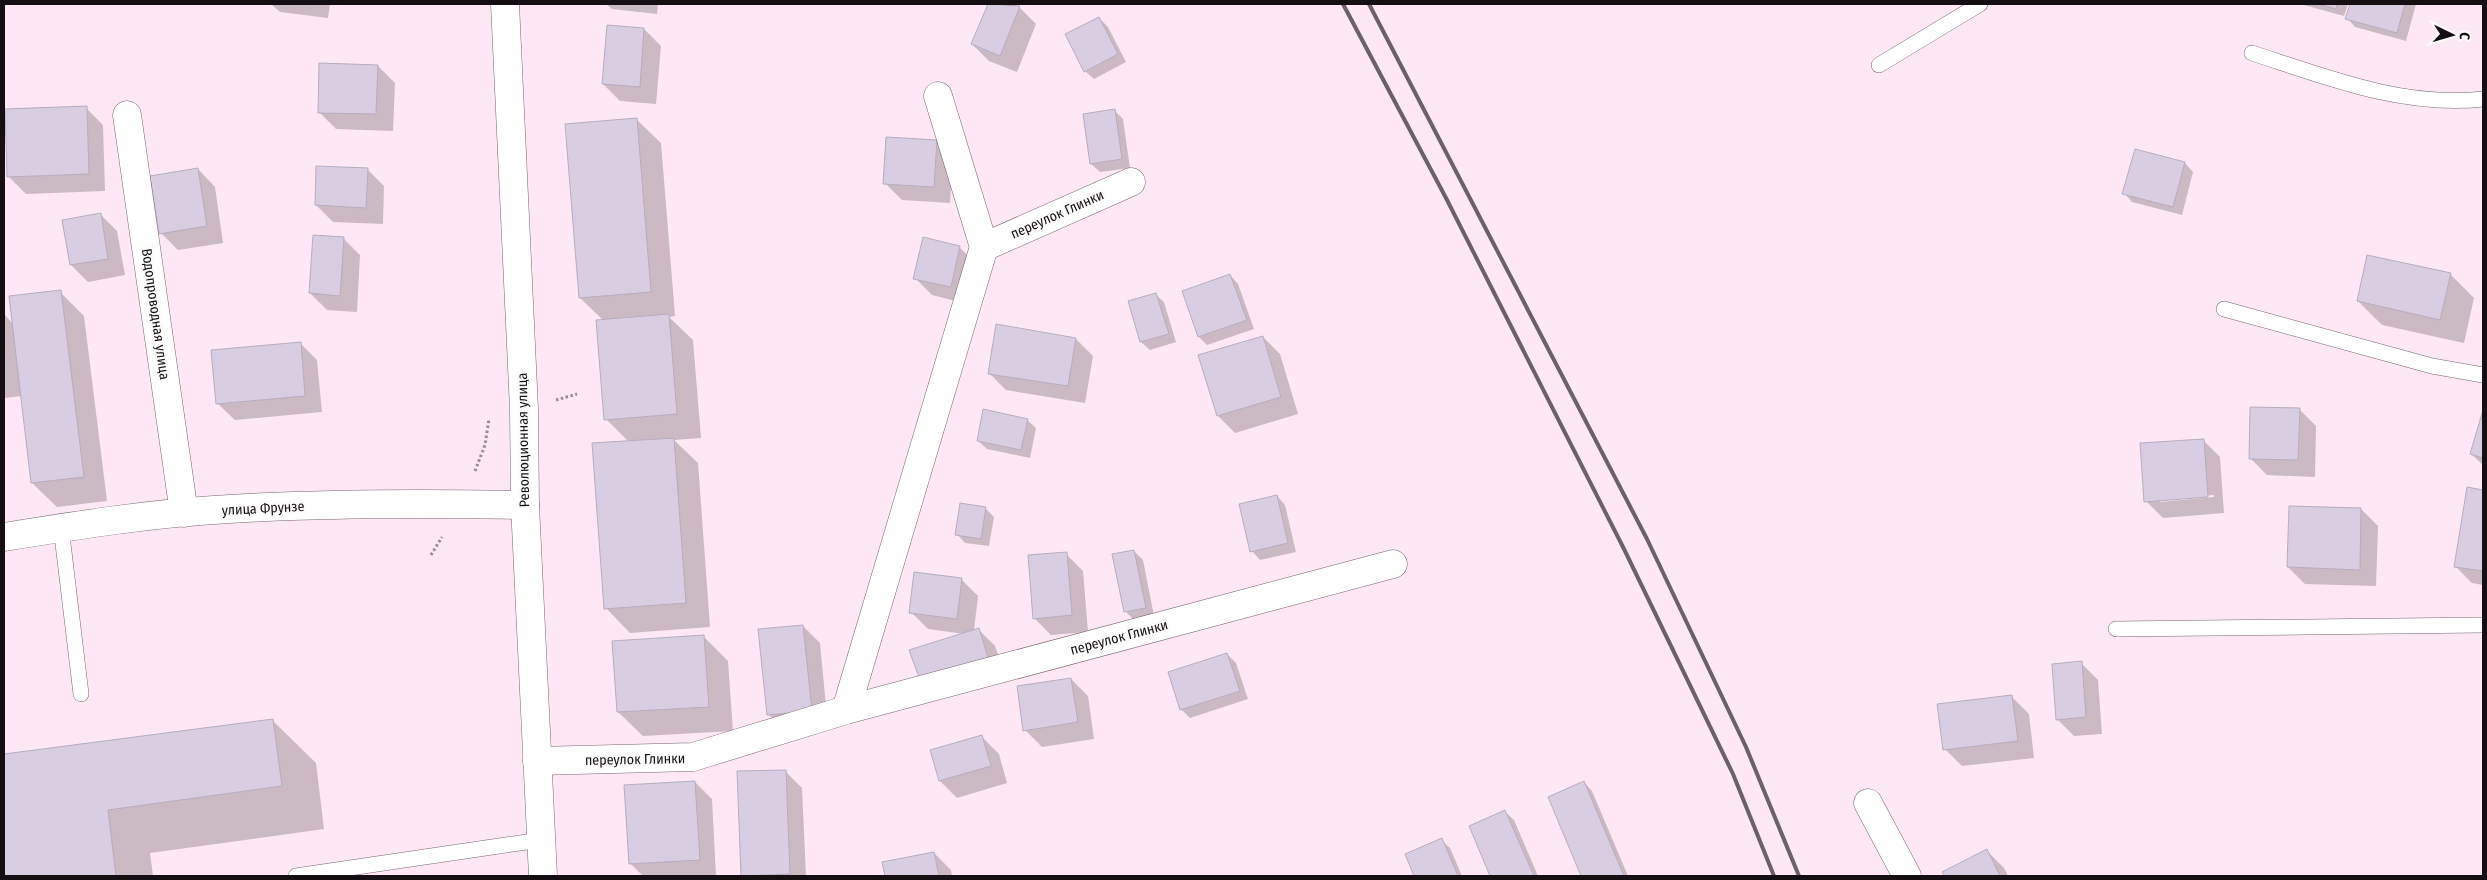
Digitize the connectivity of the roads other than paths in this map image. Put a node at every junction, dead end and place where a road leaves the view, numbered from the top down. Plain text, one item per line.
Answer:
1 (505, 4) edge
2 (1980, 4) edge
3 (2252, 53) dead end
4 (1879, 65) dead end
5 (938, 96) dead end
6 (2483, 99) edge
7 (127, 115) dead end
8 (1131, 182) dead end
9 (984, 247) junction
10 (2224, 309) dead end
11 (2483, 375) edge
12 (524, 505) junction
13 (184, 513) junction
14 (61, 527) junction
15 (4, 536) edge
16 (1393, 564) dead end
17 (2483, 624) edge
18 (2116, 629) dead end
19 (82, 694) dead end
20 (846, 710) junction
21 (537, 761) junction
22 (1868, 803) dead end
23 (540, 840) junction
24 (350, 872) edge
25 (296, 876) edge
26 (543, 876) edge
27 (1907, 876) edge

1 - 12 street, Революционная улица
2 - 4 lane
3 - 6 lane
5 - 9 street
7 - 13 street, Водопроводная улица
8 - 9 street, переулок Глинки
9 - 20 street
10 - 11 lane
12 - 13 street, улица Фрунзе
12 - 21 street, Революционная улица
13 - 14 street, улица Фрунзе
14 - 15 street, улица Фрунзе
14 - 19 lane
16 - 20 street, переулок Глинки
17 - 18 lane
20 - 21 street, переулок Глинки
21 - 23 street, Революционная улица
22 - 27 street
23 - 24 lane
23 - 26 street, Революционная улица
24 - 25 lane

